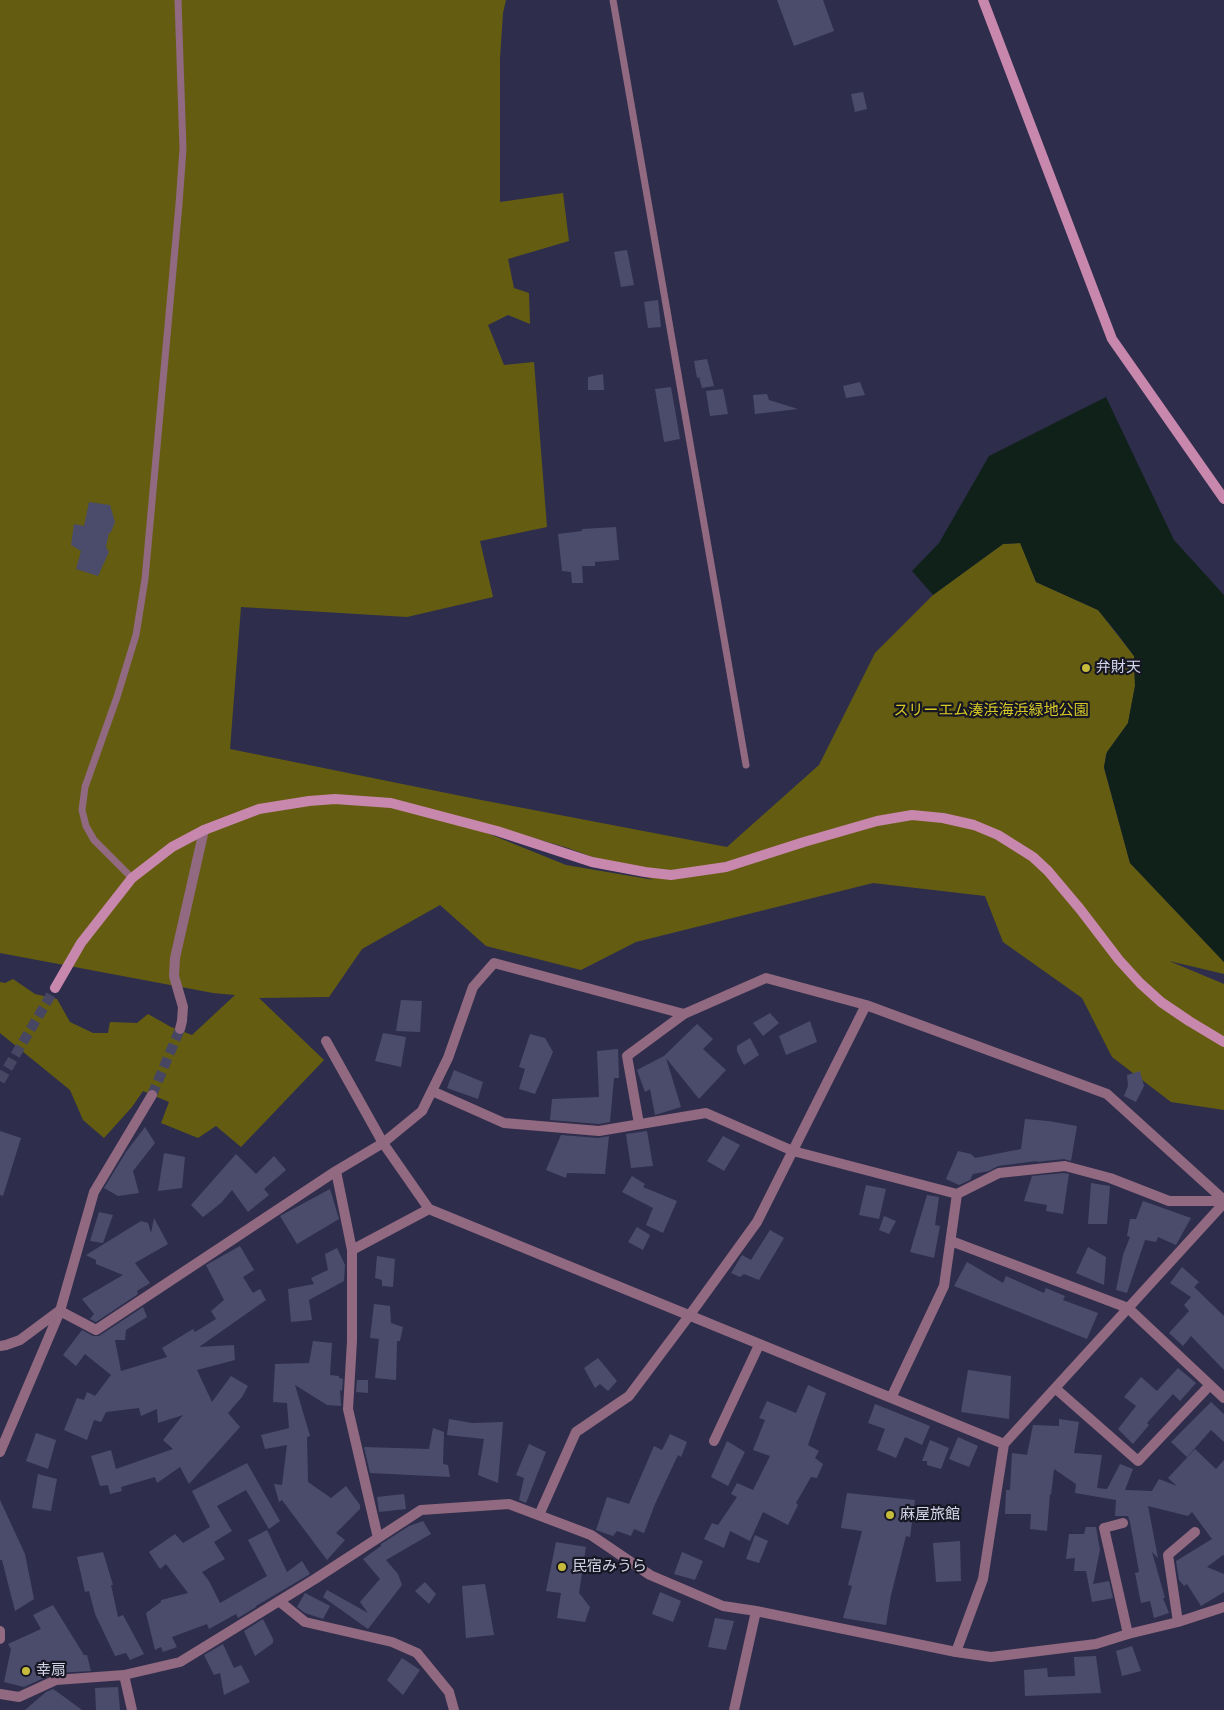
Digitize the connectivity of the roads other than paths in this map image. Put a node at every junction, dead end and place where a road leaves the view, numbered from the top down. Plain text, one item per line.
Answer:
1 (178, 0) edge
2 (613, 0) edge
3 (984, 0) edge
4 (1224, 500) edge
5 (746, 765) dead end
6 (204, 830) junction
7 (132, 878) junction
8 (54, 988) tunnel mouth
9 (866, 1005) junction
10 (684, 1014) junction
11 (180, 1029) tunnel mouth
12 (326, 1041) dead end
13 (1224, 1042) edge
14 (432, 1091) junction
15 (152, 1096) tunnel mouth
16 (639, 1124) junction
17 (383, 1143) junction
18 (793, 1151) junction
19 (336, 1171) junction
20 (958, 1194) junction
21 (1224, 1202) edge
22 (429, 1209) junction
23 (951, 1242) junction
24 (352, 1250) junction
25 (1128, 1308) junction
26 (60, 1310) junction
27 (689, 1316) junction
28 (759, 1345) junction
29 (0, 1346) edge
30 (1210, 1385) junction
31 (1055, 1388) junction
32 (891, 1398) junction
33 (1224, 1398) edge
34 (714, 1441) dead end
35 (1004, 1444) junction
36 (0, 1452) edge
37 (539, 1516) junction
38 (1123, 1523) dead end
39 (1195, 1532) dead end
40 (378, 1538) junction
41 (279, 1601) junction
42 (1224, 1607) edge
43 (756, 1611) junction
44 (1178, 1622) junction
45 (0, 1631) edge
46 (1128, 1634) junction
47 (0, 1639) edge
48 (956, 1652) junction
49 (124, 1675) junction
50 (0, 1694) edge
51 (132, 1710) edge
52 (454, 1710) edge
53 (734, 1710) edge

1 - 7 lane
2 - 5 lane
3 - 4 street
6 - 7 street
6 - 11 street
6 - 13 street
7 - 8 street
9 - 10 street
9 - 18 street
9 - 21 street
10 - 14 street
10 - 16 street
12 - 17 street
14 - 16 street
14 - 17 street
15 - 26 street
16 - 18 street
17 - 19 street
17 - 22 street
18 - 20 street
18 - 27 street
19 - 24 street
19 - 26 street
20 - 21 street
20 - 23 street
21 - 25 street
22 - 24 street
22 - 27 street
23 - 25 street
23 - 32 street
24 - 40 street
25 - 30 street
25 - 31 street
26 - 29 street
26 - 36 street
27 - 28 street
27 - 37 street
28 - 32 street
28 - 34 street
30 - 31 street
30 - 33 street
31 - 35 street
32 - 35 street
35 - 48 street
37 - 40 street
37 - 43 street
38 - 46 street
39 - 44 street
40 - 41 street
41 - 49 street
41 - 52 street
42 - 44 street
43 - 48 street
43 - 53 street
44 - 46 street
45 - 47 street
46 - 48 street
49 - 50 street
49 - 51 street

